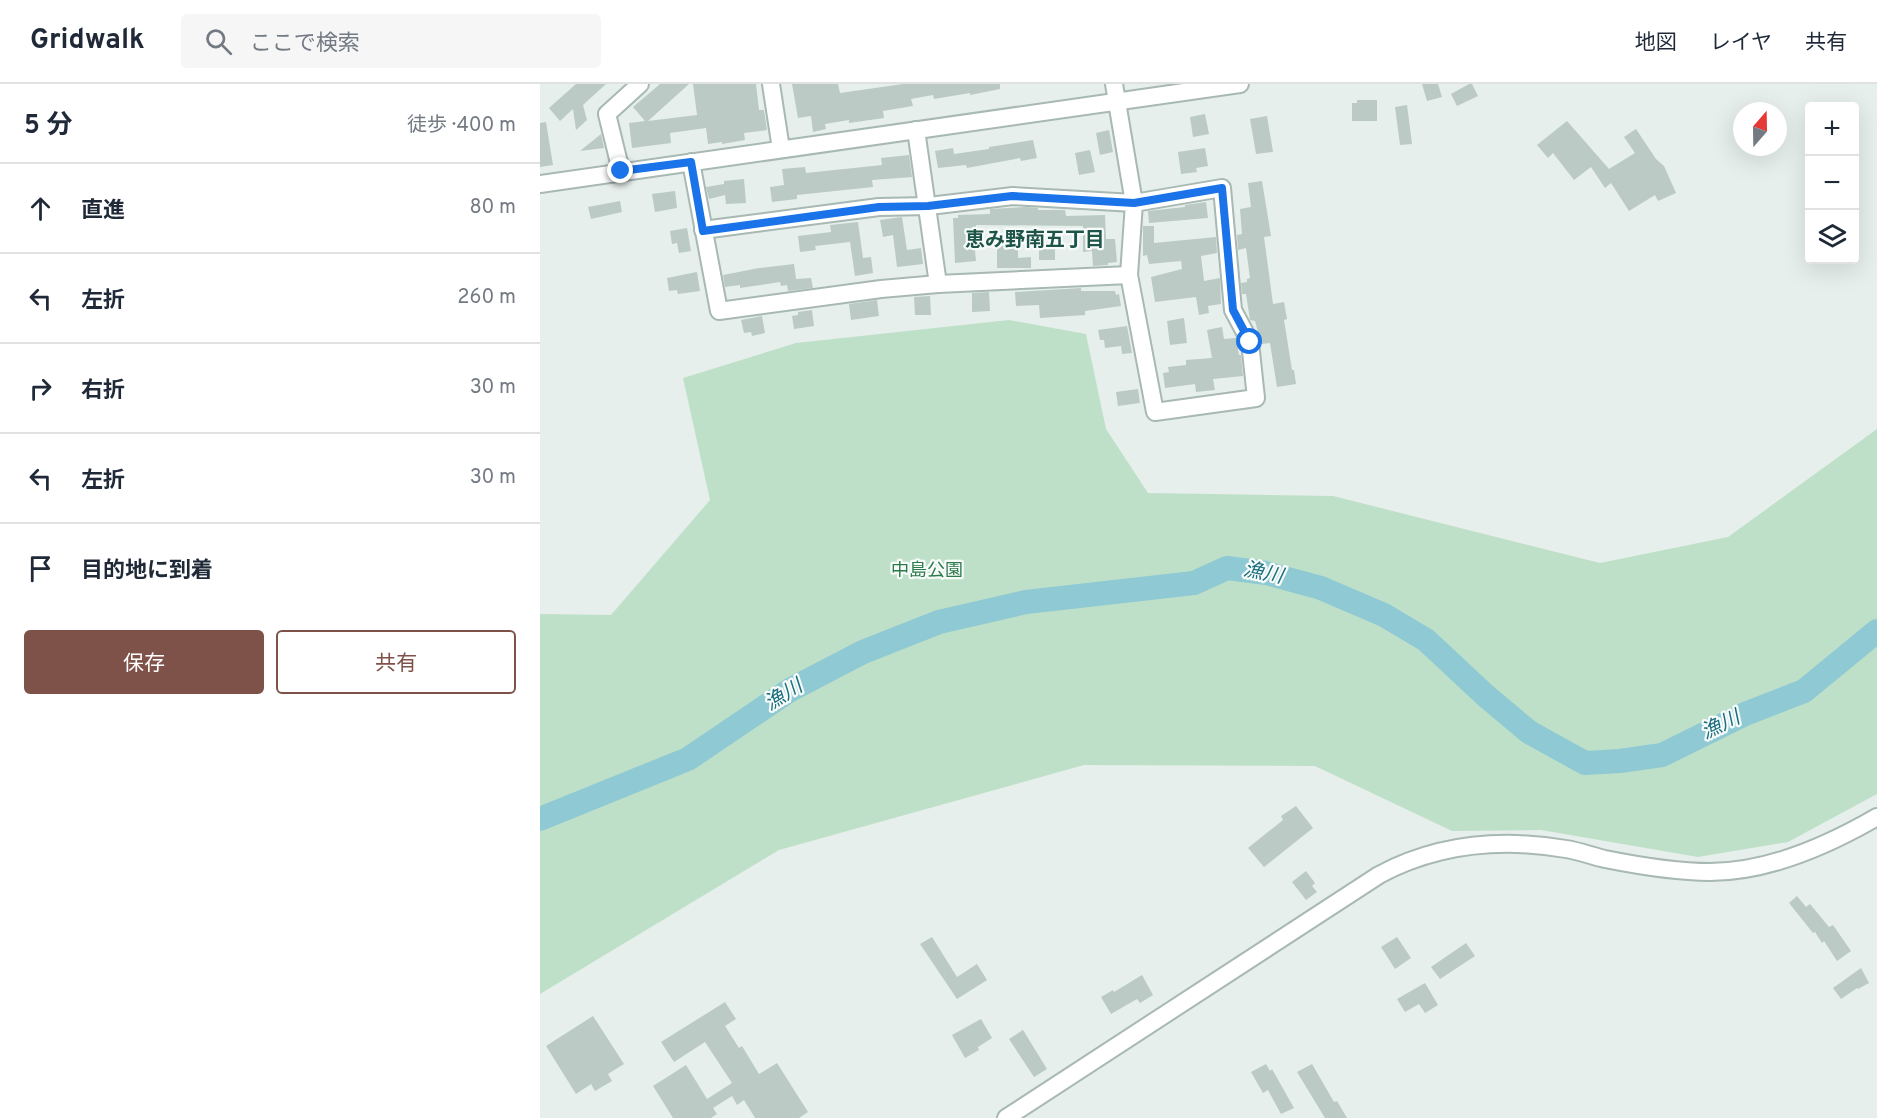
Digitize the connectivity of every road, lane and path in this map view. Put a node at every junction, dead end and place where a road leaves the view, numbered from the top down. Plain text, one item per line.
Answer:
1 (640, 84) edge
2 (771, 84) edge
3 (1114, 84) edge
4 (1239, 84) edge
5 (1117, 102) junction
6 (916, 130) junction
7 (781, 149) junction
8 (691, 162) junction
9 (621, 171) junction
10 (540, 184) edge
11 (1134, 203) junction
12 (928, 206) junction
13 (703, 231) junction
14 (1129, 275) junction
15 (938, 284) junction
16 (1877, 817) edge
17 (1006, 1118) edge

1 - 9 street
2 - 7 street
3 - 5 street
4 - 5 street
5 - 6 street
5 - 11 street
6 - 7 street
6 - 12 street
7 - 8 street
8 - 9 street
8 - 13 street
9 - 10 street
11 - 12 street
11 - 14 street
11 - 14 street
12 - 13 street
12 - 15 street
13 - 15 street
14 - 15 street
16 - 17 street

